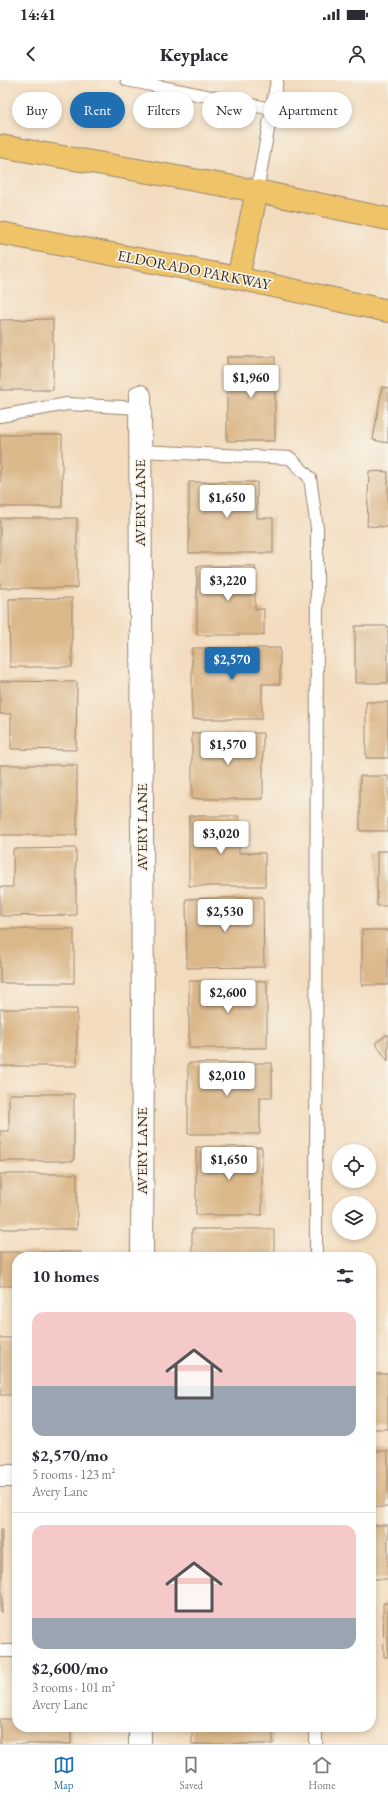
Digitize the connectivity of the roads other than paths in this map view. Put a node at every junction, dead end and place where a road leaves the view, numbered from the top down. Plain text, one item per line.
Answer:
1 (127, 80) edge
2 (277, 80) edge
3 (275, 92) edge
4 (264, 107) edge
5 (269, 128) edge
6 (0, 146) edge
7 (257, 192) junction
8 (388, 219) edge
9 (0, 233) edge
10 (238, 278) junction
11 (388, 311) edge
12 (140, 402) joint
13 (0, 416) edge
14 (140, 451) junction
15 (142, 1252) edge
16 (316, 1252) edge
17 (0, 1476) edge
18 (12, 1476) edge
19 (0, 1651) edge
20 (12, 1651) edge
21 (140, 1732) edge
22 (316, 1732) edge
23 (140, 1744) edge
24 (316, 1744) edge

1 - 4 lane
2 - 3 lane
5 - 7 lane
6 - 7 main road
7 - 8 main road
7 - 10 main road
9 - 10 main road, ELDORADO PARKWAY
10 - 11 main road, ELDORADO PARKWAY
12 - 13 lane
12 - 14 street, AVERY LANE
14 - 15 street, AVERY LANE
14 - 16 lane
17 - 18 street
19 - 20 lane
21 - 23 street
22 - 24 lane

